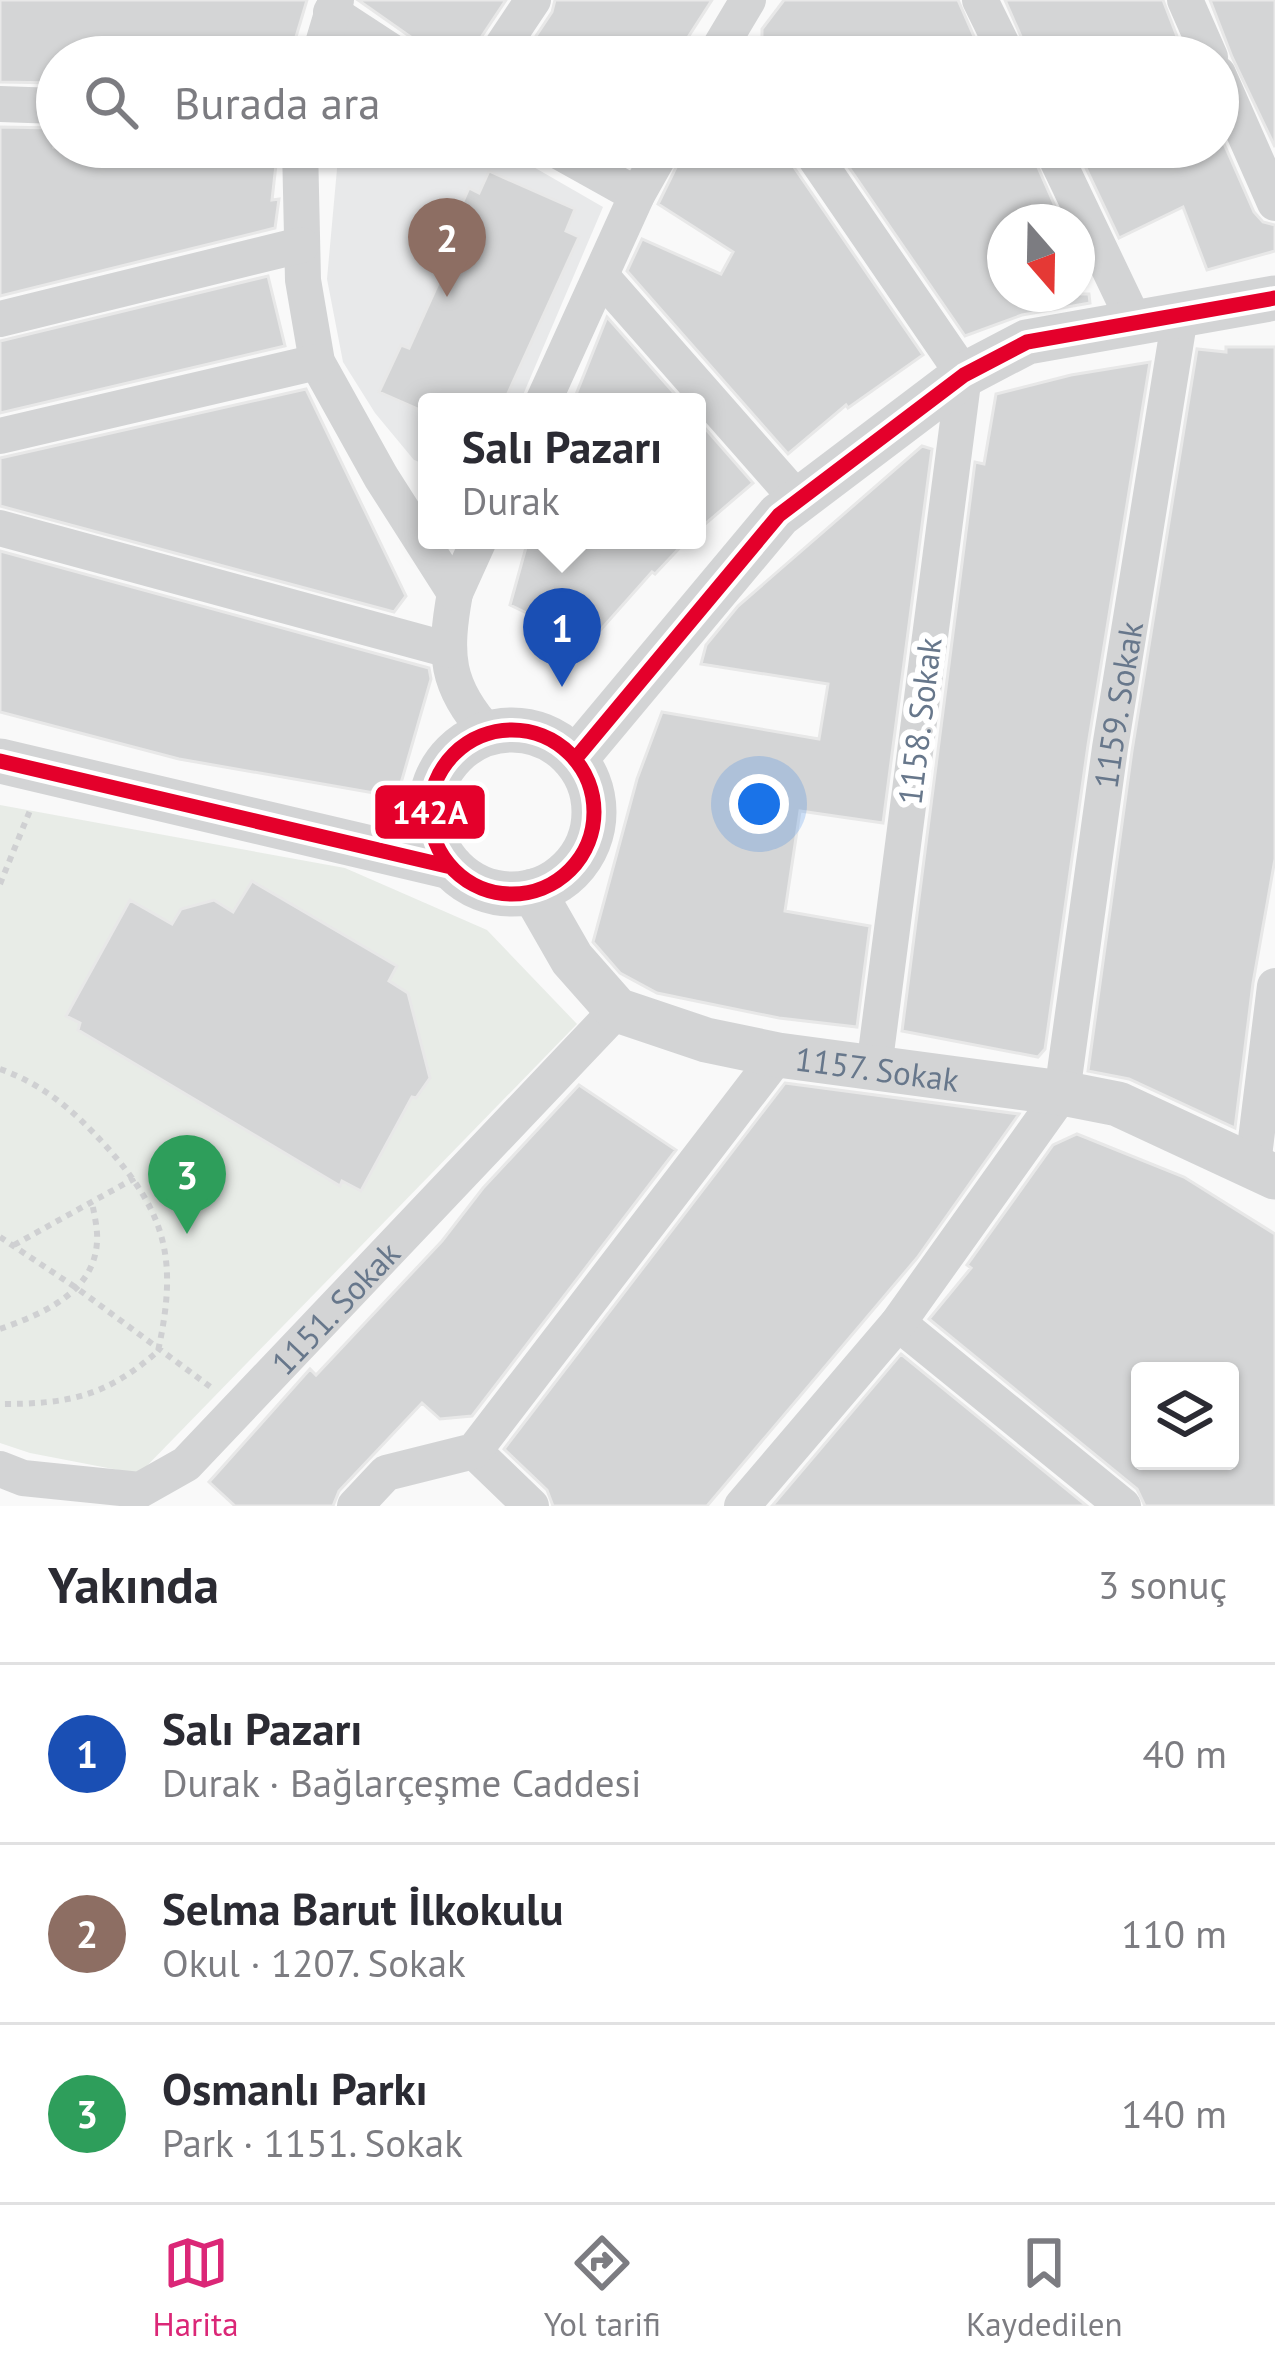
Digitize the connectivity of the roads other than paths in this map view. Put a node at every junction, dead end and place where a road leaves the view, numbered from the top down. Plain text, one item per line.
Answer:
1 (533, 0) edge
2 (980, 0) edge
3 (1185, 0) edge
4 (333, 6) edge
5 (325, 36) edge
6 (372, 36) edge
7 (509, 36) edge
8 (998, 36) edge
9 (1201, 36) edge
10 (0, 104) edge
11 (36, 105) edge
12 (1239, 121) edge
13 (300, 168) edge
14 (589, 168) edge
15 (653, 168) edge
16 (822, 168) edge
17 (1061, 168) edge
18 (638, 195) junction
19 (1275, 202) edge
20 (301, 245) junction
21 (601, 276) junction
22 (1275, 298) edge
23 (1180, 316) junction
24 (0, 319) edge
25 (1135, 323) junction
26 (317, 362) junction
27 (964, 375) junction
28 (547, 393) edge
29 (704, 393) edge
30 (706, 395) edge
31 (0, 436) edge
32 (800, 501) junction
33 (0, 528) edge
34 (418, 536) edge
35 (426, 549) edge
36 (475, 549) edge
37 (454, 593) junction
38 (449, 650) junction
39 (488, 733) junction
40 (575, 758) junction
41 (0, 760) edge
42 (451, 867) junction
43 (533, 891) junction
44 (1275, 986) edge
45 (616, 1010) junction
46 (778, 1055) junction
47 (874, 1068) junction
48 (1062, 1093) junction
49 (1264, 1170) edge
50 (898, 1323) junction
51 (474, 1451) junction
52 (8, 1484) edge
53 (148, 1498) edge
54 (356, 1506) edge
55 (531, 1506) edge
56 (742, 1506) edge
57 (1124, 1506) edge

1 - 7 street
2 - 8 street
3 - 9 street
4 - 5 street
4 - 6 street
10 - 11 street
12 - 19 street
13 - 20 street
14 - 18 street
15 - 18 street
16 - 27 street
17 - 25 street
18 - 21 street
20 - 24 street
20 - 26 street
21 - 28 street
21 - 29 street
22 - 23 street
23 - 25 street
23 - 48 street, 1159. Sokak
25 - 27 street
26 - 31 street
26 - 34 street
27 - 32 street
27 - 47 street, 1158. Sokak
30 - 32 street
32 - 40 street
33 - 38 street
35 - 37 street
36 - 37 street
37 - 38 street
38 - 39 street
39 - 40 street
39 - 42 street
40 - 43 street
41 - 42 street
42 - 43 street
43 - 45 street
44 - 49 street
45 - 46 street, 1157. Sokak
45 - 53 street, 1151. Sokak
46 - 47 street, 1157. Sokak
46 - 51 street
47 - 48 street, 1157. Sokak
48 - 49 street, 1157. Sokak
48 - 50 street
50 - 56 street
50 - 57 street
51 - 54 street
51 - 55 street
52 - 53 street, 1151. Sokak

